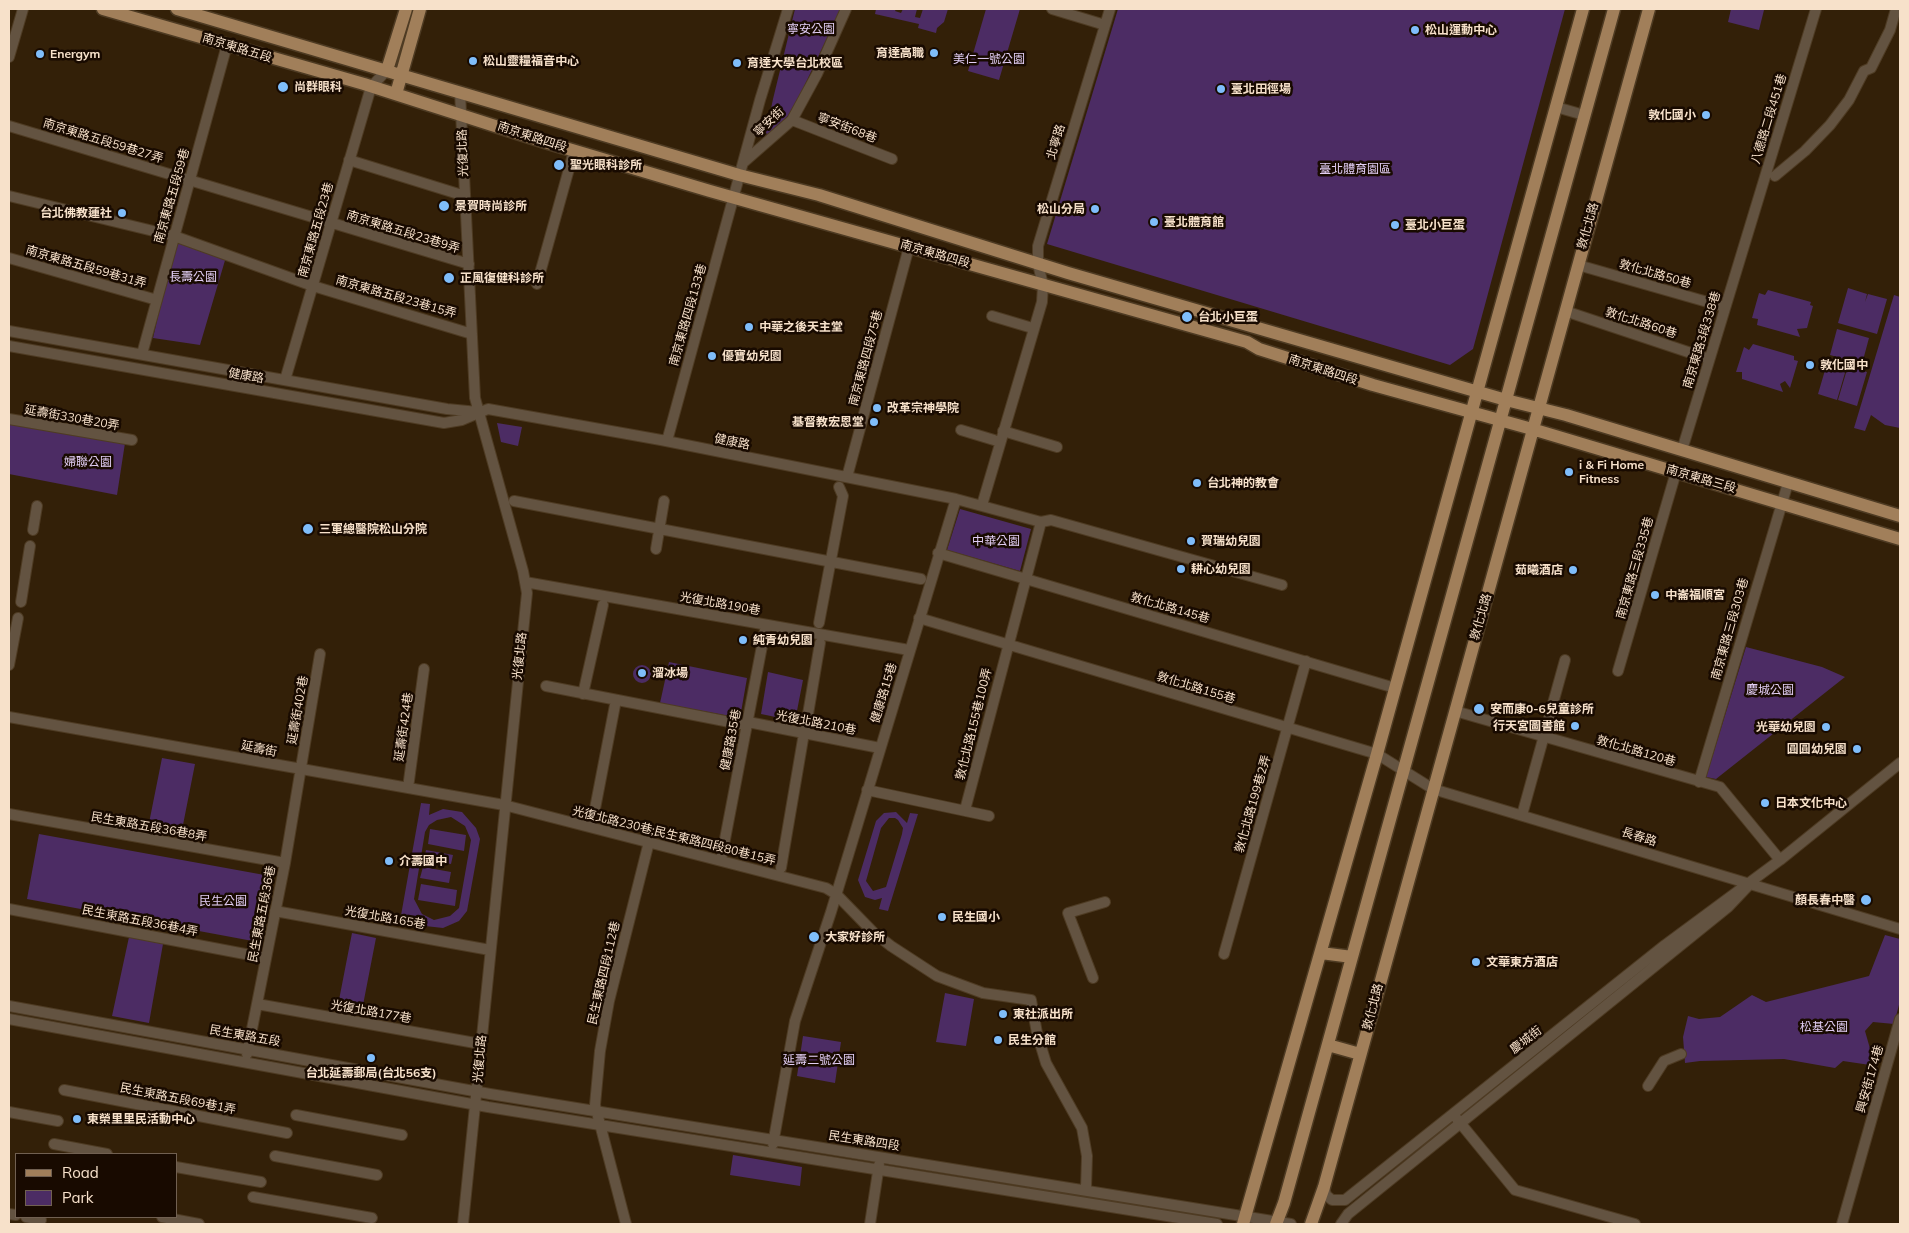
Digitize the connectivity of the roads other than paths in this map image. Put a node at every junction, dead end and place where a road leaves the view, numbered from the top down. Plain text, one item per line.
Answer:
1 (23, 9) edge
2 (103, 9) edge
3 (177, 9) edge
4 (406, 9) edge
5 (420, 9) edge
6 (788, 9) edge
7 (846, 9) edge
8 (1052, 9) edge
9 (1110, 9) edge
10 (1583, 9) edge
11 (1614, 9) edge
12 (1649, 9) edge
13 (1816, 9) edge
14 (1896, 9) edge
15 (1105, 25) junction
16 (227, 45) junction
17 (9, 57) edge
18 (387, 70) junction
19 (402, 74) junction
20 (371, 86) junction
21 (460, 92) junction
22 (396, 94) junction
23 (1556, 107) junction
24 (461, 115) junction
25 (1584, 115) junction
26 (792, 120) junction
27 (9, 126) edge
28 (574, 151) junction
29 (892, 159) dead end
30 (350, 160) junction
31 (744, 163) junction
32 (739, 175) junction
33 (1775, 176) dead end
34 (190, 180) junction
35 (9, 196) edge
36 (465, 196) junction
37 (734, 196) junction
38 (331, 223) junction
39 (174, 236) junction
40 (1747, 237) joint
41 (909, 247) junction
42 (9, 258) edge
43 (469, 264) junction
44 (1038, 264) junction
45 (1578, 265) junction
46 (537, 284) dead end
47 (1043, 285) junction
48 (313, 286) junction
49 (157, 300) junction
50 (1725, 307) junction
51 (1565, 311) junction
52 (992, 316) dead end
53 (1029, 327) dead end
54 (9, 331) edge
55 (472, 334) junction
56 (9, 346) edge
57 (142, 354) junction
58 (1709, 359) junction
59 (285, 380) junction
60 (1477, 391) junction
61 (1506, 400) junction
62 (1538, 409) junction
63 (478, 412) junction
64 (1471, 412) junction
65 (9, 420) edge
66 (1500, 420) junction
67 (1532, 429) junction
68 (961, 430) dead end
69 (1003, 431) junction
70 (132, 440) dead end
71 (994, 440) dead end
72 (667, 442) junction
73 (1057, 447) dead end
74 (1682, 450) junction
75 (1676, 472) junction
76 (847, 477) junction
77 (1788, 483) junction
78 (839, 487) dead end
79 (956, 499) junction
80 (514, 501) dead end
81 (664, 501) dead end
82 (1781, 502) junction
83 (982, 505) junction
84 (37, 506) dead end
85 (1900, 516) edge
86 (1040, 522) junction
87 (660, 529) junction
88 (33, 530) dead end
89 (1900, 539) edge
90 (30, 546) dead end
91 (656, 550) dead end
92 (938, 554) junction
93 (830, 562) junction
94 (921, 579) dead end
95 (1025, 579) junction
96 (526, 582) junction
97 (1282, 585) dead end
98 (21, 602) dead end
99 (603, 605) dead end
100 (18, 618) dead end
101 (919, 618) junction
102 (820, 623) dead end
103 (766, 625) junction
104 (820, 643) dead end
105 (1007, 644) junction
106 (910, 650) junction
107 (320, 654) dead end
108 (1565, 660) dead end
109 (1306, 661) junction
110 (9, 665) edge
111 (424, 669) dead end
112 (1618, 671) dead end
113 (546, 686) dead end
114 (1395, 688) junction
115 (583, 694) junction
116 (616, 700) junction
117 (1455, 711) junction
118 (9, 717) edge
119 (744, 723) junction
120 (806, 726) dead end
121 (1287, 728) junction
122 (1544, 737) junction
123 (803, 739) dead end
124 (880, 748) junction
125 (1377, 754) junction
126 (1900, 763) edge
127 (301, 770) junction
128 (1404, 770) junction
129 (1699, 782) junction
130 (408, 788) junction
131 (1433, 789) junction
132 (867, 790) junction
133 (504, 805) junction
134 (965, 810) junction
135 (9, 814) edge
136 (1522, 815) junction
137 (988, 816) dead end
138 (593, 819) dead end
139 (649, 842) junction
140 (720, 860) junction
141 (1780, 860) junction
142 (284, 863) junction
143 (780, 868) dead end
144 (1749, 884) junction
145 (836, 894) junction
146 (1105, 902) dead end
147 (9, 909) edge
148 (275, 912) junction
149 (1900, 929) edge
150 (490, 950) junction
151 (1321, 953) junction
152 (1224, 954) dead end
153 (1352, 957) junction
154 (266, 958) junction
155 (1093, 978) dead end
156 (257, 1004) junction
157 (9, 1006) edge
158 (1900, 1018) edge
159 (9, 1019) edge
160 (481, 1044) junction
161 (1328, 1045) junction
162 (248, 1050) junction
163 (1360, 1054) junction
164 (1681, 1054) dead end
165 (246, 1063) junction
166 (1648, 1086) dead end
167 (64, 1090) dead end
168 (477, 1092) junction
169 (476, 1104) junction
170 (597, 1111) junction
171 (9, 1112) edge
172 (1453, 1114) junction
173 (296, 1115) dead end
174 (58, 1121) dead end
175 (1460, 1123) junction
176 (600, 1125) junction
177 (287, 1133) dead end
178 (402, 1135) dead end
179 (774, 1140) junction
180 (54, 1144) dead end
181 (772, 1152) junction
182 (102, 1153) edge
183 (275, 1156) dead end
184 (880, 1157) junction
185 (178, 1167) edge
186 (878, 1170) junction
187 (377, 1176) dead end
188 (261, 1182) dead end
189 (1324, 1187) junction
190 (1086, 1190) junction
191 (253, 1197) dead end
192 (31, 1218) edge
193 (167, 1218) edge
194 (372, 1218) dead end
195 (41, 1220) dead end
196 (1245, 1220) edge
197 (1340, 1222) edge
198 (1277, 1223) edge
199 (199, 1224) edge
200 (463, 1224) edge
201 (626, 1224) edge
202 (870, 1224) edge
203 (1217, 1224) edge
204 (1291, 1224) edge
205 (1311, 1224) edge
206 (1635, 1224) edge
207 (1842, 1224) edge

1 - 17 street
2 - 16 main road, 南京東路五段
3 - 18 main road, 南京東路五段
4 - 18 main road
5 - 19 main road
6 - 31 street
7 - 26 street, 寧安街
8 - 15 street
9 - 15 street, 北寧路
10 - 23 main road
11 - 25 main road
12 - 45 main road, 敦化北路
13 - 40 street, 八德路二段451巷
14 - 33 street
15 - 44 street, 北寧路
16 - 20 main road, 南京東路五段
16 - 34 street, 南京東路五段59巷
18 - 19 main road, 南京東路四段
18 - 20 street
19 - 21 main road, 南京東路四段
19 - 22 main road
20 - 22 main road, 南京東路四段
20 - 30 street, 南京東路五段23巷
21 - 24 street, 光復北路
21 - 32 main road, 南京東路四段
22 - 24 main road, 南京東路四段
23 - 25 street
23 - 60 main road
24 - 28 main road, 南京東路四段
24 - 36 street, 光復北路
25 - 61 main road
26 - 29 street, 寧安街68巷
26 - 31 street, 寧安街
27 - 34 street, 南京東路五段59巷27弄
28 - 37 main road, 南京東路四段
28 - 46 street
30 - 36 street
30 - 38 street, 南京東路五段23巷
31 - 32 street, 寧安街
32 - 37 street, 寧安街
32 - 44 main road, 南京東路四段
34 - 38 street, 南京東路五段59巷27弄
34 - 39 street, 南京東路五段59巷
35 - 39 street, 南京東路五段23巷15弄
36 - 43 street, 光復北路
37 - 41 main road, 南京東路四段
37 - 72 street, 南京東路四段133巷
38 - 43 street, 南京東路五段23巷9弄
38 - 48 street, 南京東路五段23巷
39 - 48 street, 南京東路五段23巷15弄
39 - 49 street, 南京東路五段59巷
40 - 50 street, 南京東路3段338巷
41 - 47 main road, 南京東路四段
41 - 76 street, 南京東路四段75巷
42 - 49 street, 南京東路五段59巷31弄
43 - 55 street, 光復北路
44 - 47 street, 北寧路
44 - 60 main road, 南京東路四段
45 - 50 street, 敦化北路50巷
45 - 51 main road, 敦化北路
47 - 64 main road, 南京東路四段
47 - 69 street
48 - 55 street, 南京東路五段23巷15弄
48 - 59 street, 南京東路五段23巷
49 - 57 street, 南京東路五段59巷
50 - 58 street, 南京東路3段338巷
51 - 58 street, 敦化北路60巷
51 - 62 main road, 敦化北路
52 - 53 street
54 - 57 street, 健康路
55 - 63 street, 光復北路
56 - 63 street, 健康路
57 - 59 street, 健康路
58 - 74 street, 南京東路3段338巷
59 - 63 street, 健康路
60 - 61 main road, 南京東路四段
60 - 64 main road
61 - 62 main road, 南京東路三段
61 - 66 main road
62 - 67 main road, 敦化北路
62 - 74 main road, 南京東路三段
63 - 72 street, 健康路
63 - 96 street, 光復北路
64 - 66 main road, 南京東路四段
64 - 114 main road
65 - 70 street, 延壽街330巷20弄
66 - 67 main road, 南京東路三段
66 - 128 main road
67 - 75 main road, 南京東路三段
67 - 117 main road, 敦化北路
68 - 71 street
69 - 73 street
69 - 83 street
72 - 76 street, 健康路
74 - 77 main road, 南京東路三段
75 - 82 main road, 南京東路三段
75 - 112 street, 南京東路三段335巷
76 - 79 street, 健康路
77 - 82 street, 南京東路三段303巷
77 - 85 main road, 南京東路三段
78 - 93 street
79 - 83 street, 健康路
79 - 92 street, 健康路15巷
80 - 87 street
81 - 87 street
82 - 89 main road, 南京東路三段
82 - 129 street, 南京東路三段303巷
83 - 86 street, 健康路
84 - 88 street
86 - 95 street
86 - 97 street, 健康路
87 - 91 street
87 - 93 street
90 - 98 street
92 - 95 street, 敦化北路145巷
92 - 101 street, 健康路15巷
93 - 94 street
93 - 102 street
95 - 105 street
95 - 109 street, 敦化北路145巷
96 - 103 street, 光復北路190巷
96 - 133 street, 光復北路
99 - 115 street
100 - 110 street
101 - 105 street, 敦化北路155巷
101 - 106 street, 健康路15巷
103 - 106 street, 光復北路190巷
103 - 119 street, 健康路35巷
104 - 120 street
105 - 121 street, 敦化北路155巷
105 - 134 street, 敦化北路155巷100弄
106 - 124 street, 健康路15巷
107 - 127 street, 延壽街402巷
108 - 122 street
109 - 114 street, 敦化北路145巷
109 - 121 street, 敦化北路199巷2弄
111 - 130 street, 延壽街424巷
113 - 115 street, 光復北路210巷
114 - 125 main road
115 - 116 street, 光復北路210巷
116 - 119 street, 光復北路210巷
116 - 138 street
117 - 122 street, 敦化北路120巷
117 - 131 main road, 敦化北路
118 - 127 street, 延壽街
119 - 124 street, 光復北路210巷
119 - 140 street, 健康路35巷
121 - 125 street, 敦化北路155巷
121 - 152 street, 敦化北路199巷2弄
122 - 129 street, 敦化北路120巷
122 - 136 street
123 - 143 street
124 - 132 street, 健康路15巷
125 - 128 street, 長春路
125 - 151 main road
126 - 141 street, 慶城街
127 - 130 street, 延壽街
127 - 142 street, 民生東路五段36巷
128 - 131 street, 長春路
128 - 153 main road
129 - 141 street, 敦化北路120巷
130 - 133 street, 延壽街
131 - 136 street, 長春路
131 - 163 main road, 敦化北路
132 - 134 street
132 - 145 street, 健康路15巷
133 - 139 street, 光復北路230巷;民生東路四段80巷15弄
133 - 150 street, 光復北路
134 - 137 street
135 - 142 street, 民生東路五段36巷8弄
136 - 144 street, 長春路
139 - 140 street, 光復北路230巷;民生東路四段80巷15弄
139 - 170 street, 民生東路四段112巷
140 - 145 street, 光復北路230巷;民生東路四段80巷15弄
141 - 144 street, 慶城街
142 - 148 street, 民生東路五段36巷
144 - 149 street, 長春路
144 - 172 street, 慶城街
144 - 175 street, 慶城街
145 - 179 street, 健康路15巷
145 - 190 street
146 - 155 street
147 - 154 street, 民生東路五段36巷4弄
148 - 150 street, 光復北路165巷
148 - 154 street, 民生東路五段36巷
150 - 160 street, 光復北路
151 - 153 main road
151 - 196 main road
153 - 161 main road
154 - 156 street, 民生東路五段36巷
156 - 160 street, 光復北路177巷
156 - 162 street, 民生東路五段36巷
157 - 162 street, 民生東路五段
158 - 207 street, 興安街174巷
159 - 165 street, 民生東路五段
160 - 168 street, 光復北路
161 - 163 main road
161 - 198 main road
162 - 165 street, 民生東路五段36巷
162 - 168 street, 民生東路五段
163 - 189 main road, 敦化北路
164 - 166 street
165 - 169 street, 民生東路五段
167 - 177 street, 民生東路五段69巷1弄
168 - 169 street, 光復北路
168 - 170 street, 民生東路四段
169 - 176 street, 民生東路四段
169 - 200 street, 光復北路
170 - 176 street, 民生東路四段112巷
170 - 179 street, 民生東路四段
171 - 174 street
172 - 175 street
172 - 189 street, 慶城街
173 - 178 street
175 - 197 street, 慶城街
175 - 206 street
176 - 181 street, 民生東路四段
176 - 201 street, 民生東路四段112巷
179 - 181 street, 健康路15巷
179 - 184 street, 民生東路四段
180 - 182 street
181 - 186 street, 民生東路四段
183 - 187 street
184 - 186 street
184 - 190 street, 民生東路四段
185 - 188 street
186 - 202 street
186 - 203 street, 民生東路四段
189 - 205 main road, 敦化北路
190 - 196 street, 民生東路四段
191 - 194 street
192 - 195 street
193 - 199 street
196 - 198 street, 民生東路四段
198 - 204 street, 民生東路四段

